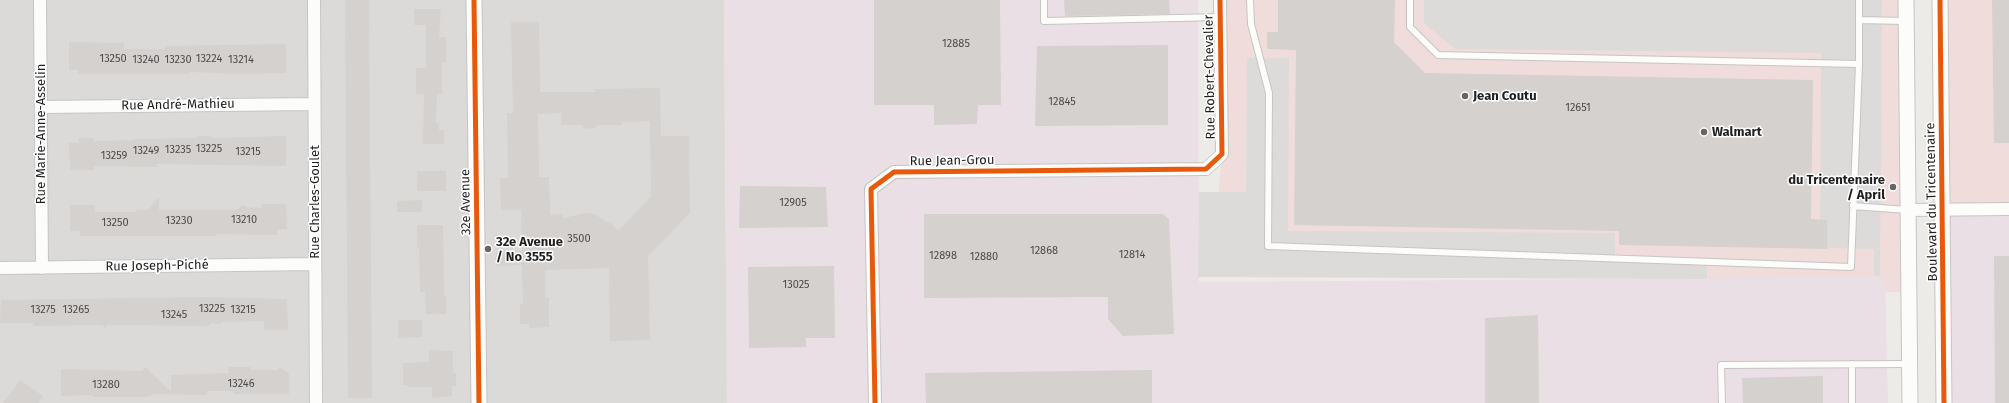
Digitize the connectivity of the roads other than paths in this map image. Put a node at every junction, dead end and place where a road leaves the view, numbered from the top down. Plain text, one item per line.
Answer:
1 (40, 0) edge
2 (314, 0) edge
3 (474, 0) edge
4 (1044, 0) edge
5 (1220, 0) edge
6 (1250, 0) edge
7 (1410, 0) edge
8 (1859, 0) edge
9 (1906, 0) edge
10 (1940, 0) edge
11 (1221, 17) junction
12 (1859, 20) junction
13 (1906, 21) junction
14 (1859, 64) junction
15 (314, 104) junction
16 (42, 107) junction
17 (1222, 154) joint
18 (1853, 206) junction
19 (1943, 209) junction
20 (2009, 209) edge
21 (1907, 210) junction
22 (315, 264) junction
23 (0, 268) edge
24 (42, 268) junction
25 (1852, 364) junction
26 (1909, 364) junction
27 (316, 403) edge
28 (479, 403) edge
29 (875, 403) edge
30 (1722, 403) edge
31 (1852, 403) edge
32 (1910, 403) edge
33 (1944, 403) edge

1 - 16 street, Rue Marie-Anne-Asselin
2 - 15 street, Rue Charles-Goulet
3 - 28 street, 32e Avenue
4 - 11 lane
5 - 11 street, Rue Robert-Chevalier
6 - 18 lane
7 - 14 lane
8 - 12 lane
9 - 13 street, Boulevard du Tricentenaire
10 - 19 street, Boulevard du Tricentenaire
11 - 17 street, Rue Robert-Chevalier
12 - 13 lane
12 - 14 lane
13 - 21 street, Boulevard du Tricentenaire
14 - 18 lane
15 - 16 street, Rue André-Mathieu
15 - 22 street, Rue Charles-Goulet
16 - 24 street, Rue Marie-Anne-Asselin
17 - 29 street, Rue Jean-Grou
18 - 21 lane
19 - 20 street
19 - 21 street
19 - 33 street, Boulevard du Tricentenaire
21 - 26 street, Boulevard du Tricentenaire
22 - 24 street, Rue Joseph-Piché
22 - 27 street, Rue Charles-Goulet
23 - 24 street, Rue Joseph-Piché
25 - 26 lane
25 - 30 lane
25 - 31 lane
26 - 32 street, Boulevard du Tricentenaire

